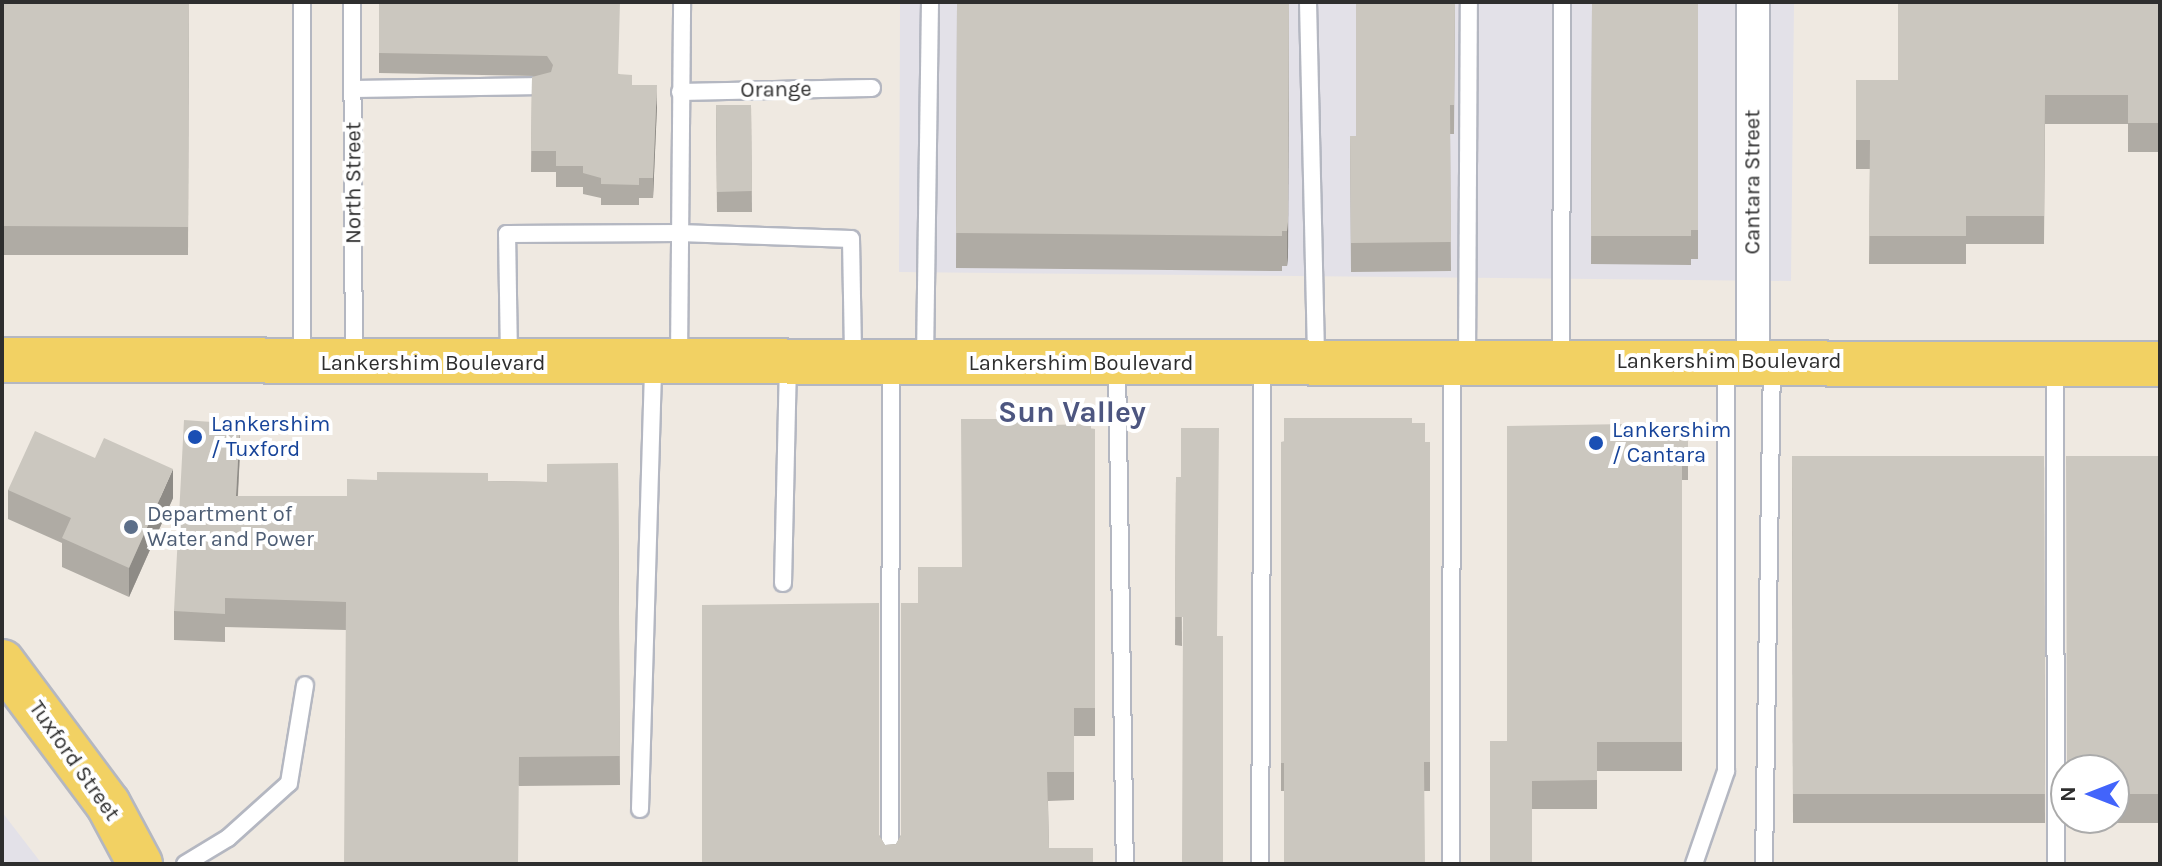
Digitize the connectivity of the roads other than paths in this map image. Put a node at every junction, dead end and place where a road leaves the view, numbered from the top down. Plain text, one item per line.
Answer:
1 (302, 2) edge
2 (352, 2) edge
3 (682, 2) edge
4 (930, 2) edge
5 (1308, 2) edge
6 (1469, 2) edge
7 (1562, 2) edge
8 (1753, 2) edge
9 (542, 86) edge
10 (872, 88) dead end
11 (354, 89) junction
12 (680, 92) junction
13 (679, 233) junction
14 (2, 360) edge
15 (1561, 362) junction
16 (1750, 362) junction
17 (302, 363) junction
18 (354, 363) junction
19 (1117, 363) junction
20 (1263, 363) junction
21 (1316, 363) junction
22 (1460, 363) junction
23 (509, 364) junction
24 (666, 364) junction
25 (788, 364) junction
26 (890, 364) junction
27 (2054, 364) junction
28 (2160, 364) edge
29 (783, 583) dead end
30 (2, 662) edge
31 (305, 685) dead end
32 (640, 809) dead end
33 (140, 864) edge
34 (185, 864) edge
35 (890, 864) edge
36 (1125, 864) edge
37 (1260, 864) edge
38 (1451, 864) edge
39 (1694, 864) edge
40 (1764, 864) edge
41 (2056, 864) edge

1 - 17 lane
2 - 11 lane, North Street
3 - 12 lane
4 - 26 lane
5 - 21 lane
6 - 22 lane
7 - 15 lane
8 - 16 street, Cantara Street
9 - 11 lane
10 - 12 lane, Orange
11 - 18 lane, North Street
12 - 13 lane
13 - 23 lane
13 - 24 lane
13 - 26 lane
14 - 17 main road, Lankershim Boulevard
15 - 16 main road, Lankershim Boulevard
15 - 22 main road, Lankershim Boulevard
16 - 27 main road, Lankershim Boulevard
16 - 39 lane
16 - 40 lane
17 - 18 main road, Lankershim Boulevard
18 - 23 main road, Lankershim Boulevard
19 - 20 main road, Lankershim Boulevard
19 - 26 main road, Lankershim Boulevard
19 - 36 lane
20 - 21 main road, Lankershim Boulevard
20 - 37 lane
21 - 22 main road, Lankershim Boulevard
22 - 38 lane
23 - 24 main road, Lankershim Boulevard
24 - 25 main road, Lankershim Boulevard
24 - 32 lane
25 - 26 main road, Lankershim Boulevard
25 - 29 lane
26 - 35 lane
27 - 28 main road, Lankershim Boulevard
27 - 41 lane
30 - 33 main road, Tuxford Street
31 - 34 lane

